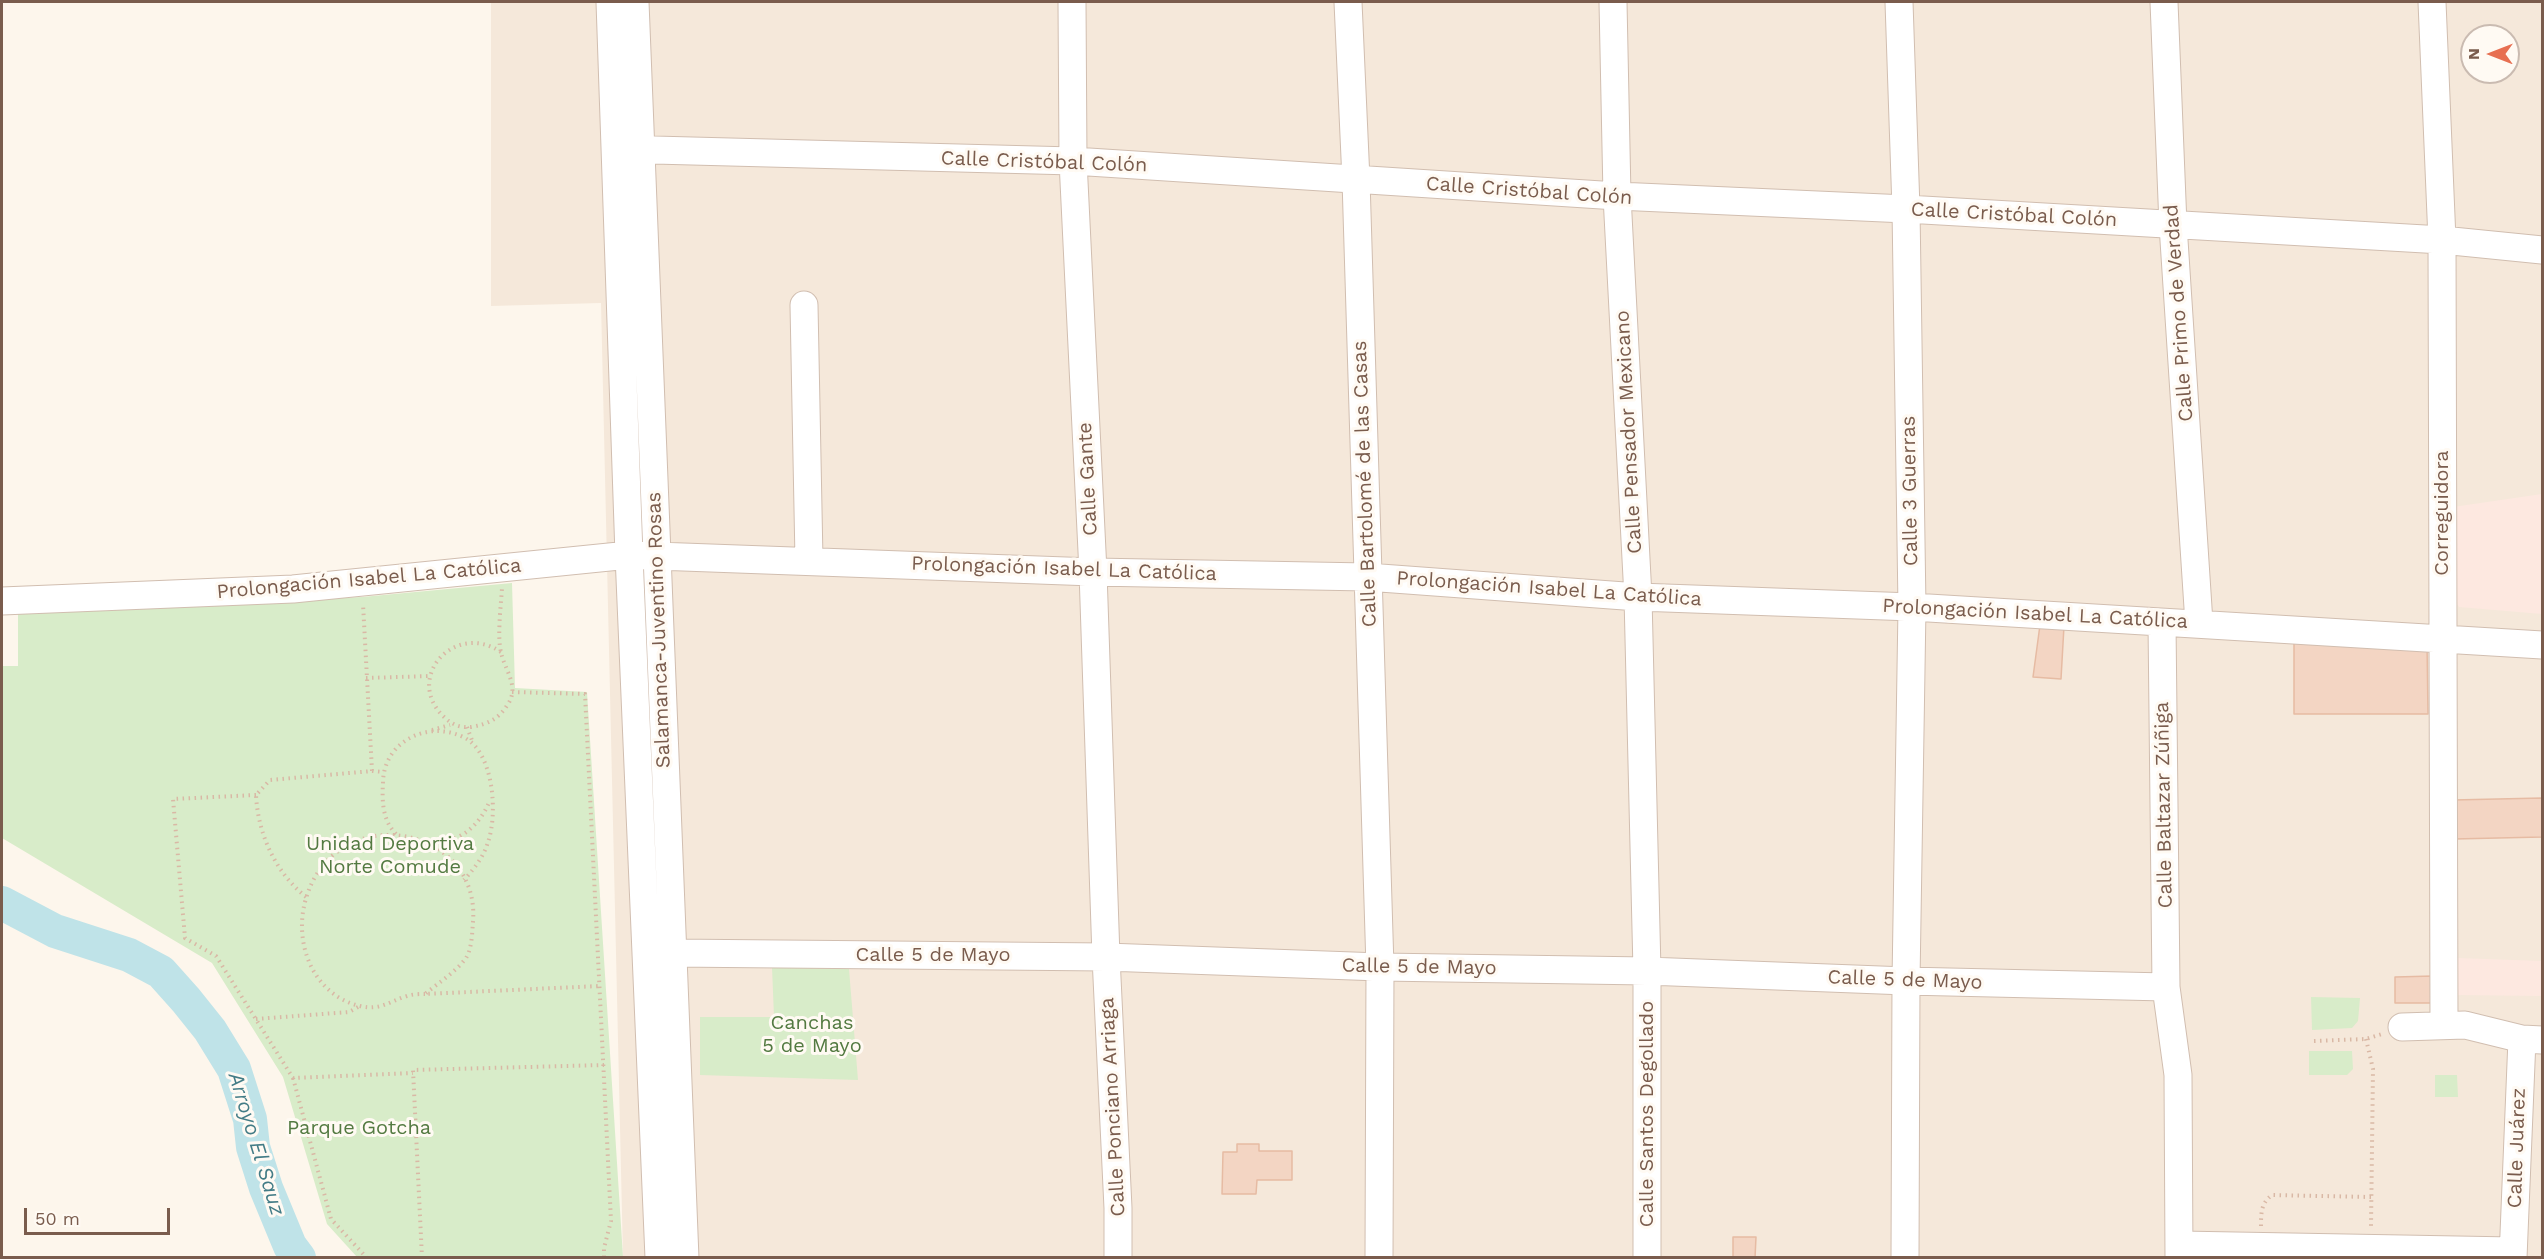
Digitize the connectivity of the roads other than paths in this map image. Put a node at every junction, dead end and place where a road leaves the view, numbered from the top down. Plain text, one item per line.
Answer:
1 (610, 2) edge
2 (635, 2) edge
3 (1072, 2) edge
4 (1348, 2) edge
5 (1613, 2) edge
6 (1899, 2) edge
7 (2164, 2) edge
8 (2432, 2) edge
9 (628, 150) junction
10 (1073, 161) junction
11 (1356, 180) junction
12 (1617, 196) junction
13 (1906, 209) junction
14 (2173, 225) junction
15 (2442, 240) junction
16 (2542, 250) edge
17 (804, 305) dead end
18 (628, 555) junction
19 (656, 556) junction
20 (809, 560) junction
21 (1093, 572) junction
22 (1367, 577) junction
23 (1638, 597) junction
24 (2, 601) edge
25 (1912, 607) junction
26 (2162, 623) junction
27 (2199, 623) junction
28 (2442, 638) junction
29 (2542, 645) edge
30 (672, 953) junction
31 (1106, 957) junction
32 (1380, 966) junction
33 (1647, 971) junction
34 (1906, 981) junction
35 (2166, 987) junction
36 (2444, 1024) junction
37 (2402, 1027) road end
38 (2532, 1039) edge
39 (2179, 1251) edge
40 (2432, 1253) edge
41 (2513, 1254) edge
42 (659, 1257) edge
43 (685, 1257) edge
44 (1118, 1257) edge
45 (1379, 1257) edge
46 (1647, 1257) edge
47 (1905, 1257) edge

1 - 9 street, Salamanca-Juventino Rosas
2 - 9 street, Salamanca-Juventino Rosas
3 - 10 street, Calle Gante
4 - 11 street, Calle Bartolomé de las Casas
5 - 12 street, Calle Pensador Mexicano
6 - 13 street, Calle 3 Guerras
7 - 14 street, Calle Primo de Verdad
8 - 15 street, Correguidora
9 - 10 street, Calle Cristóbal Colón
9 - 18 street, Salamanca-Juventino Rosas
9 - 19 street, Salamanca-Juventino Rosas
10 - 11 street, Calle Cristóbal Colón
10 - 21 street, Calle Gante
11 - 12 street, Calle Cristóbal Colón
11 - 22 street, Calle Bartolomé de las Casas
12 - 13 street, Calle Cristóbal Colón
12 - 23 street, Calle Pensador Mexicano
13 - 14 street, Calle Cristóbal Colón
13 - 25 street, Calle 3 Guerras
14 - 15 street, Calle Cristóbal Colón
14 - 27 street, Calle Primo de Verdad
15 - 16 street, Calle Cristóbal Colón
15 - 28 street, Correguidora
17 - 20 street
18 - 19 street, Prolongación Isabel La Católica
18 - 24 street, Prolongación Isabel La Católica
18 - 42 street, Salamanca-Juventino Rosas
19 - 20 street, Prolongación Isabel La Católica
19 - 30 street, Salamanca-Juventino Rosas
20 - 21 street, Prolongación Isabel La Católica
21 - 22 street, Prolongación Isabel La Católica
21 - 31 street, Calle Gante
22 - 23 street, Prolongación Isabel La Católica
22 - 32 street, Calle Bartolomé de las Casas
23 - 25 street, Prolongación Isabel La Católica
23 - 33 street, Calle Pensador Mexicano
25 - 26 street, Prolongación Isabel La Católica
25 - 34 street, Calle 3 Guerras
26 - 27 street, Prolongación Isabel La Católica
26 - 35 street, Calle Baltazar Zúñiga
27 - 28 street, Prolongación Isabel La Católica
28 - 29 street, Prolongación Isabel La Católica
28 - 36 street, Correguidora
30 - 31 street, Calle 5 de Mayo
30 - 43 street, Salamanca-Juventino Rosas
31 - 32 street, Calle 5 de Mayo
31 - 44 street, Calle Ponciano Arriaga
32 - 33 street, Calle 5 de Mayo
32 - 45 street, Calle Bartolomé de las Casas
33 - 34 street, Calle 5 de Mayo
33 - 46 street, Calle Santos Degollado
34 - 35 street, Calle 5 de Mayo
34 - 47 street, Calle 3 Guerras
35 - 39 street, Calle Baltazar Zúñiga
36 - 37 street
36 - 38 street
38 - 41 street, Calle Juárez
39 - 40 street
40 - 41 street

